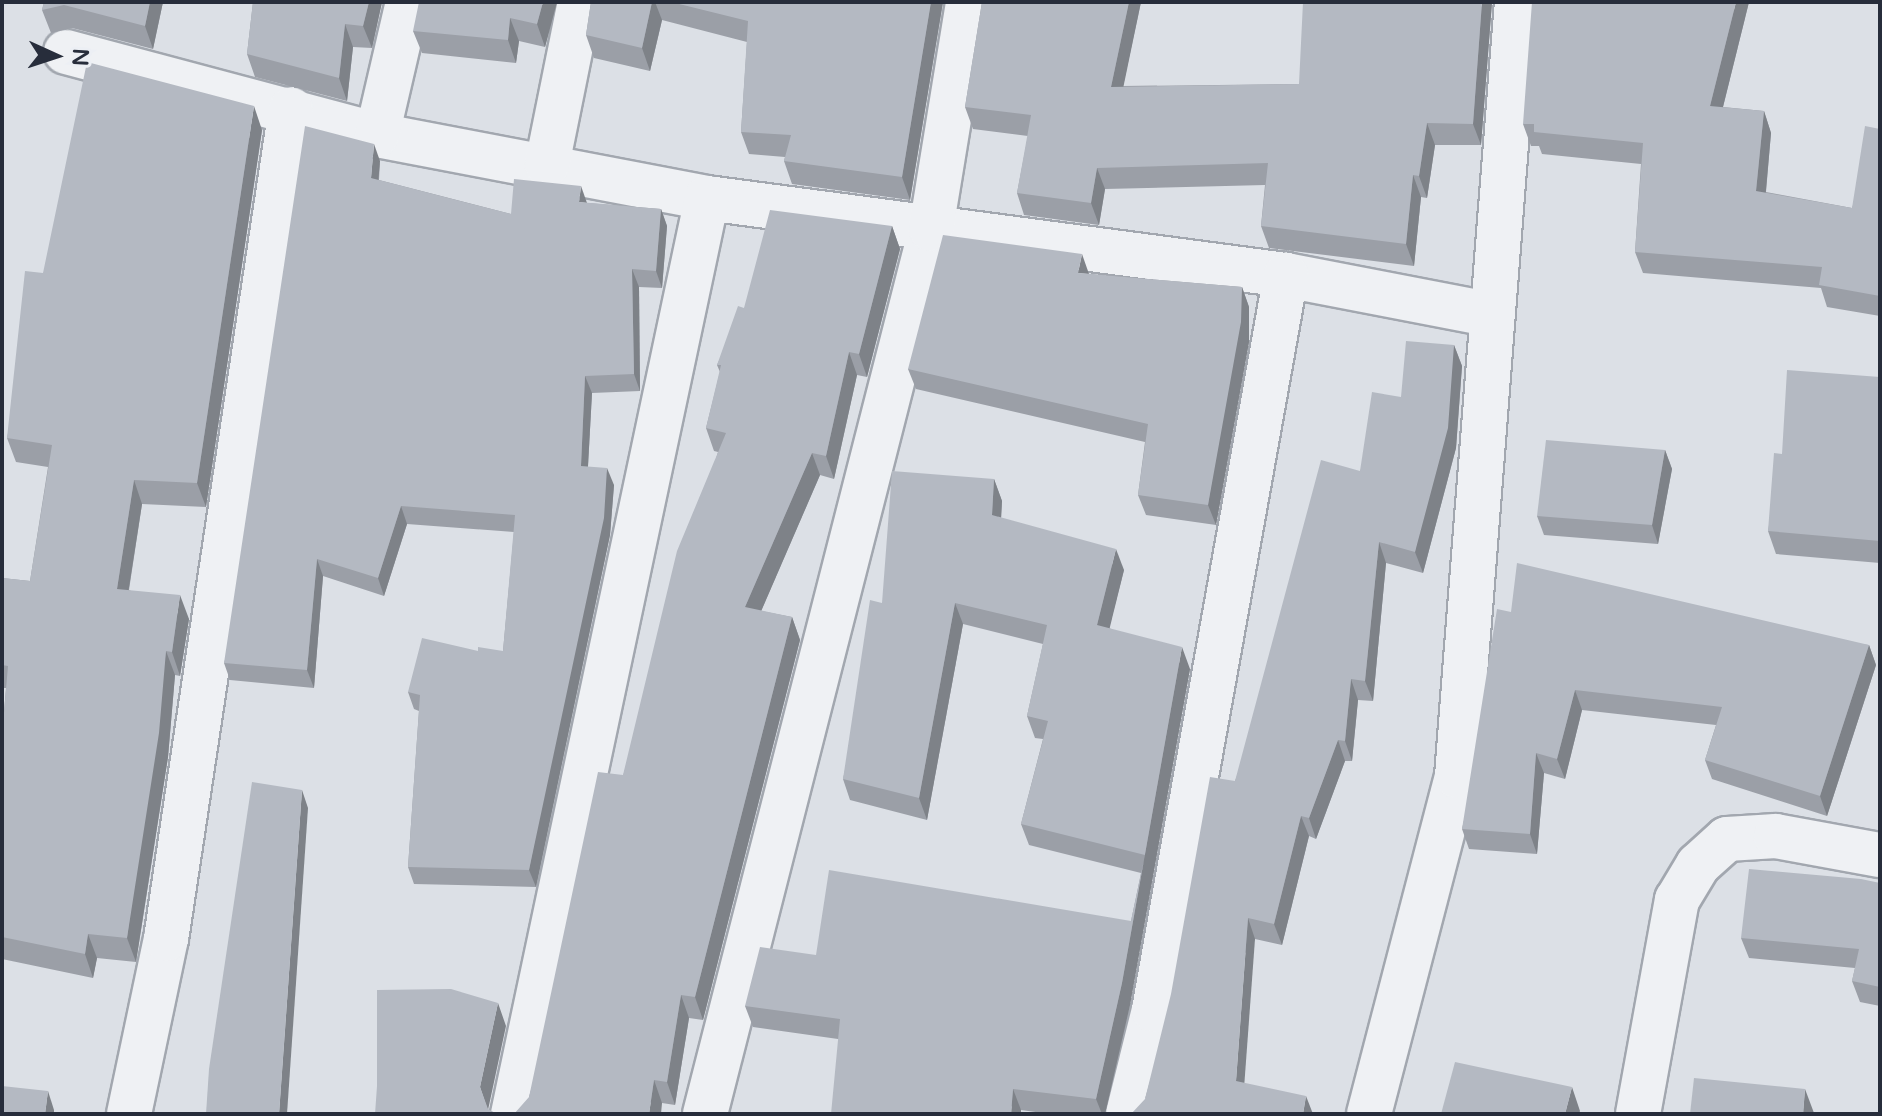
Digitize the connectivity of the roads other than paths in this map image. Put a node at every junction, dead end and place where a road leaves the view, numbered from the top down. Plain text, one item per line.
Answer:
1 (408, 2) edge
2 (580, 2) edge
3 (968, 2) edge
4 (1517, 2) edge
5 (66, 52) dead end
6 (291, 109) junction
7 (377, 135) junction
8 (547, 165) junction
9 (707, 198) junction
10 (931, 229) junction
11 (1286, 275) junction
12 (1489, 314) junction
13 (1880, 855) edge
14 (129, 1114) edge
15 (513, 1114) edge
16 (705, 1114) edge
17 (1128, 1114) edge
18 (1369, 1114) edge
19 (1638, 1114) edge

1 - 7 street
2 - 8 street
3 - 10 street
4 - 12 street
5 - 6 street
6 - 7 street
6 - 14 street
7 - 8 street
8 - 9 street
9 - 10 street
9 - 15 street
10 - 11 street
10 - 16 street
11 - 12 street
11 - 17 street
12 - 18 street
13 - 19 street

